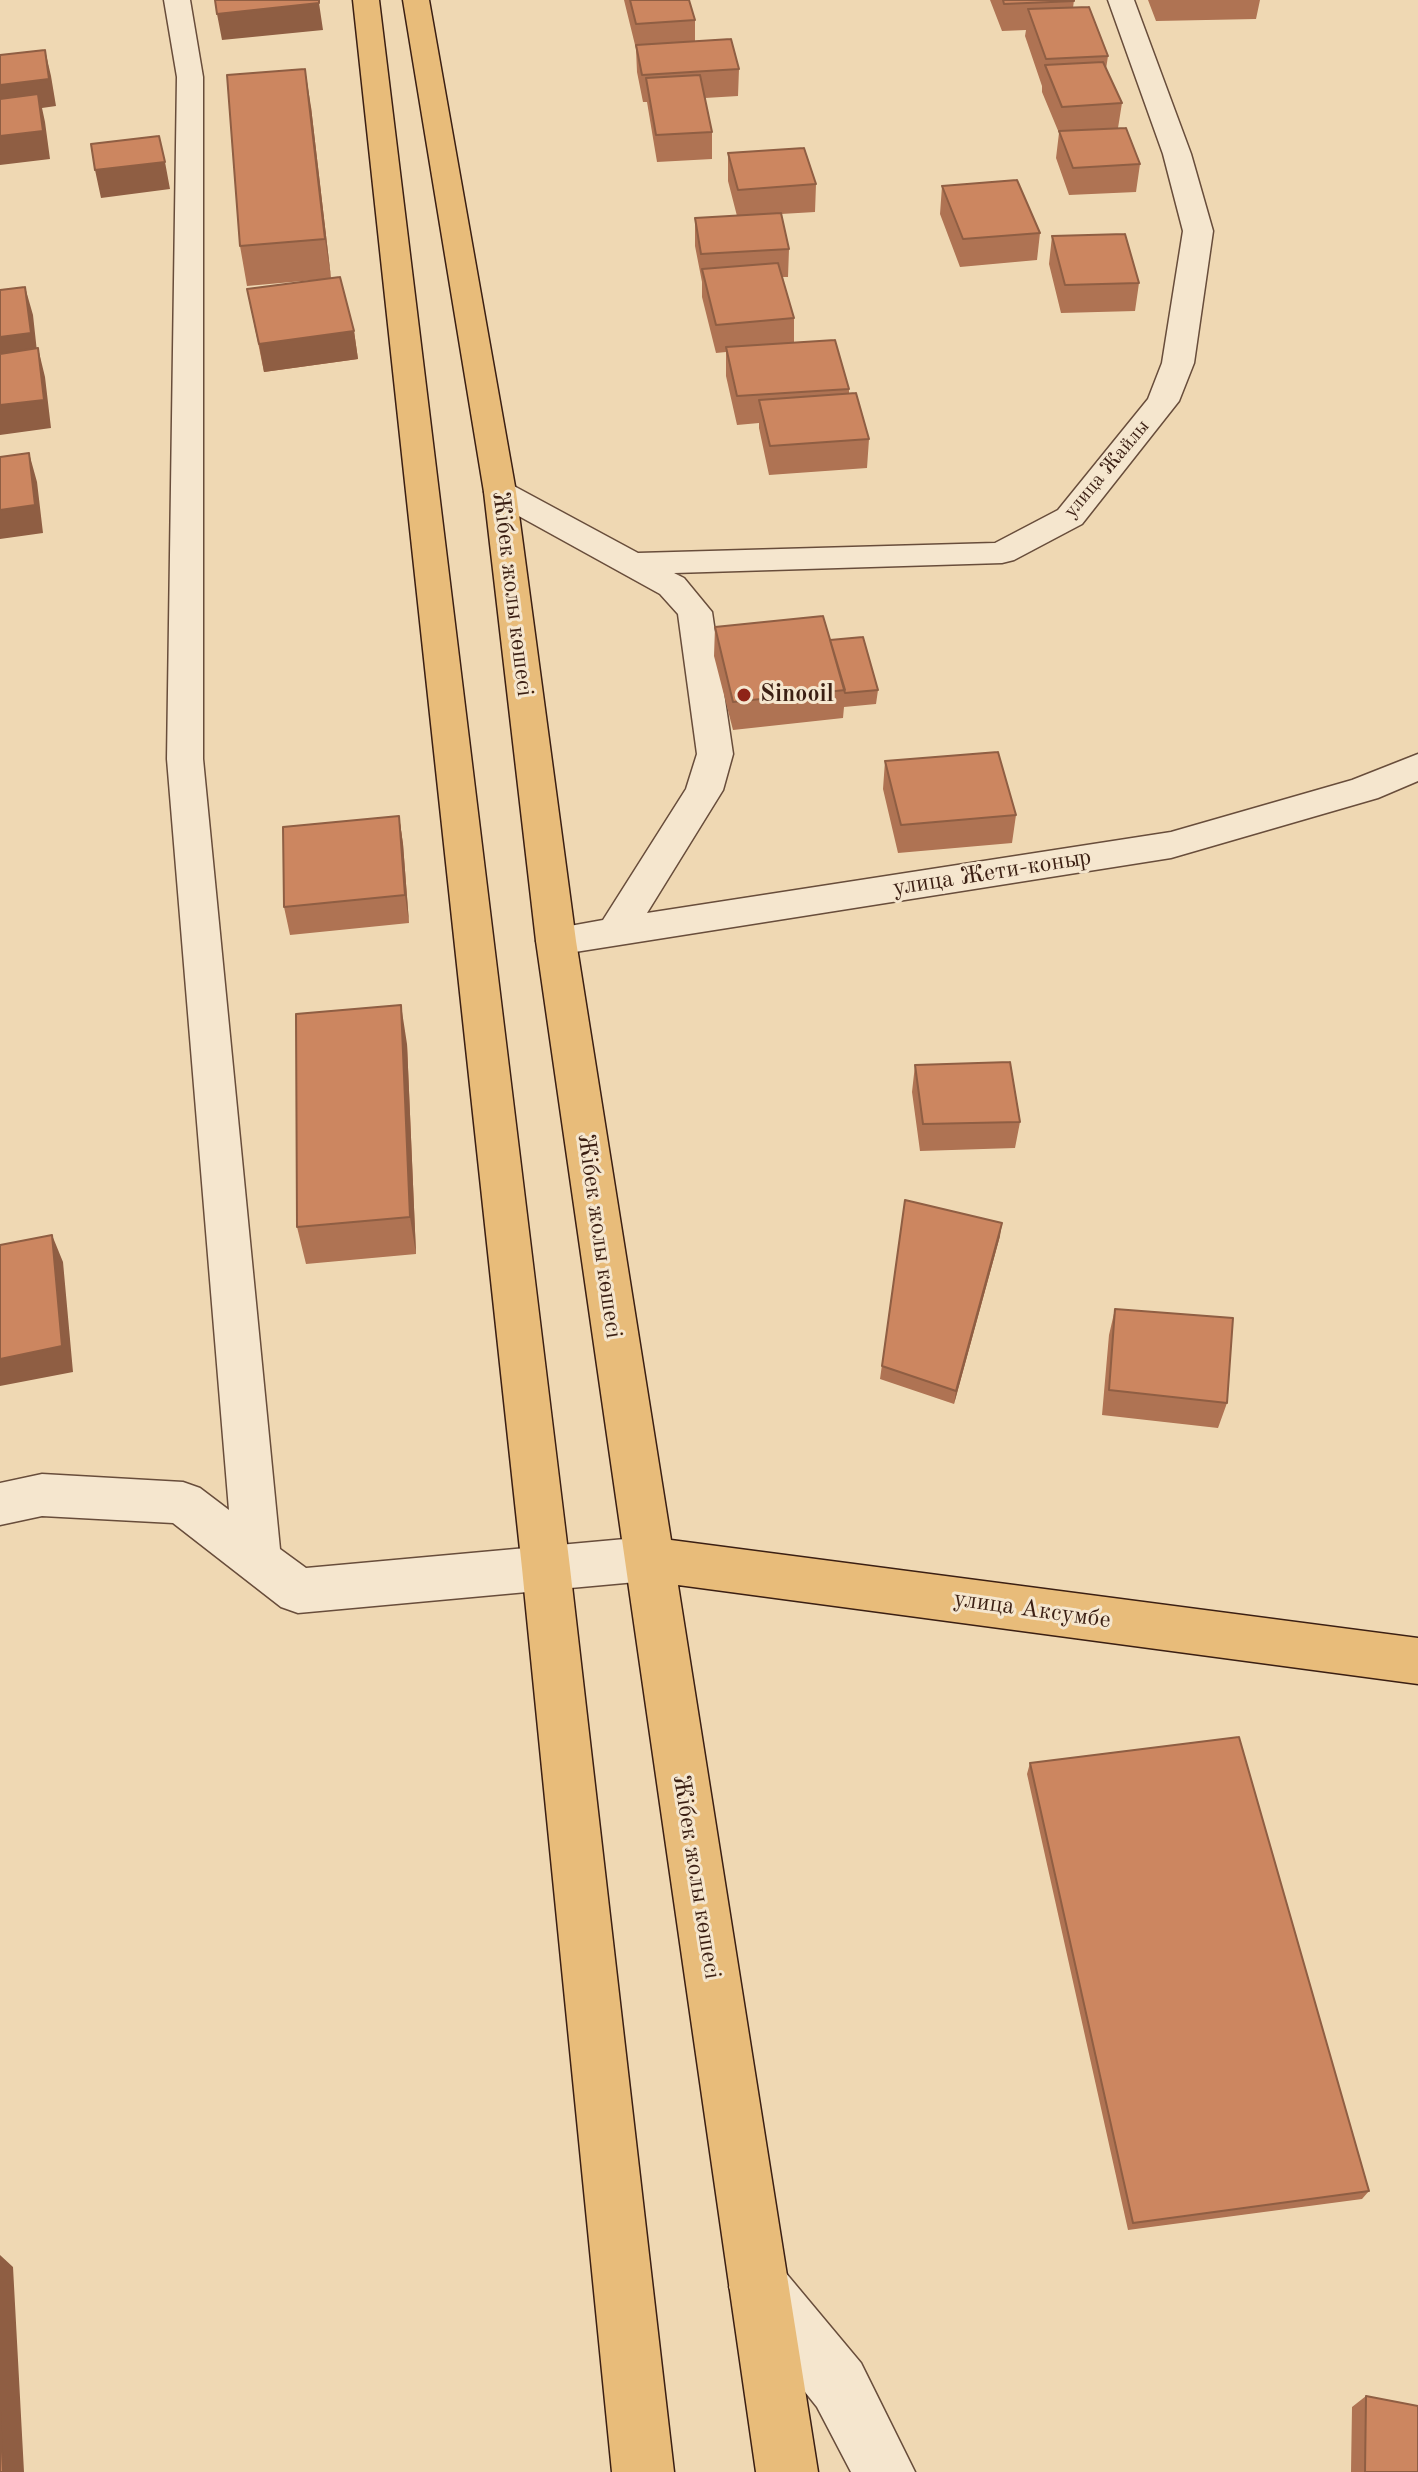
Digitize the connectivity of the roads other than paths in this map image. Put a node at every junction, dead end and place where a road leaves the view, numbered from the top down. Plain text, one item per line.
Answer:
1 (177, 0) edge
2 (366, 0) edge
3 (416, 0) edge
4 (1121, 0) edge
5 (500, 492) junction
6 (632, 564) junction
7 (1418, 766) edge
8 (615, 932) junction
9 (556, 941) junction
10 (0, 1504) edge
11 (257, 1559) junction
12 (647, 1559) junction
13 (546, 1568) junction
14 (1418, 1661) edge
15 (759, 2287) junction
16 (643, 2472) edge
17 (787, 2472) edge
18 (884, 2472) edge

1 - 11 street
2 - 13 main road
3 - 5 main road, Жібек жолы көшесі
4 - 6 street, улица Жайлы
5 - 6 street
5 - 9 main road, Жібек жолы көшесі
6 - 8 street
7 - 8 street, улица Жети-коныр
8 - 9 street, улица Жети-коныр
9 - 12 main road, Жібек жолы көшесі
10 - 11 street
11 - 13 street
12 - 13 street
12 - 14 main road, улица Аксумбе
12 - 15 main road, Жібек жолы көшесі
13 - 16 main road
15 - 17 main road, Жібек жолы көшесі
15 - 18 street

